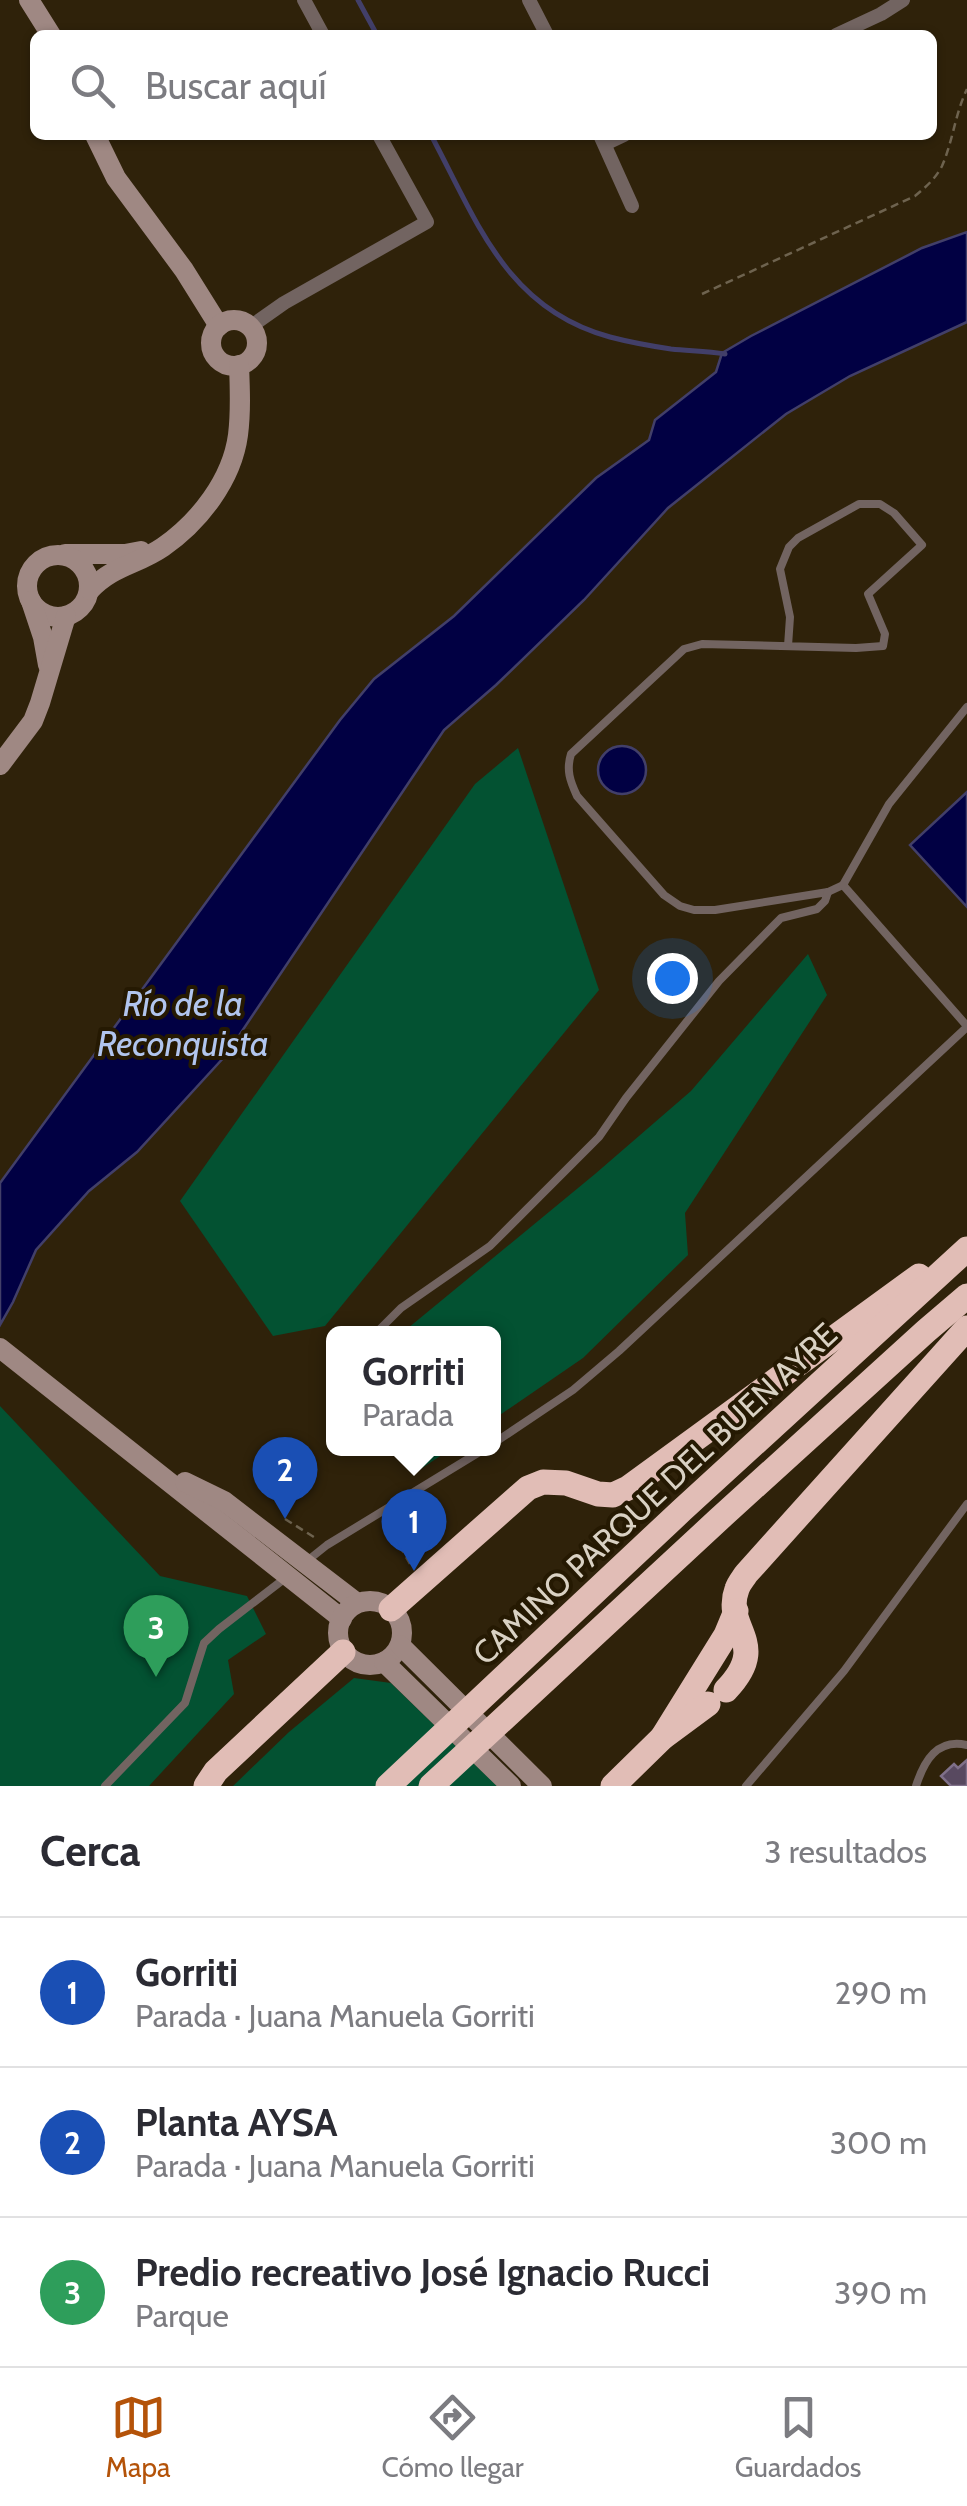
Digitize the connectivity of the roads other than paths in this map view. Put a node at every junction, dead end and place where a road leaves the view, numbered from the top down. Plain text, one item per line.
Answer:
1 (29, 0) edge
2 (304, 0) edge
3 (529, 0) edge
4 (903, 0) edge
5 (48, 30) edge
6 (320, 30) edge
7 (544, 30) edge
8 (847, 30) edge
9 (98, 140) edge
10 (382, 140) edge
11 (603, 140) edge
12 (632, 206) dead end
13 (220, 326) junction
14 (250, 327) junction
15 (239, 365) junction
16 (163, 547) junction
17 (59, 554) junction
18 (90, 590) junction
19 (30, 600) junction
20 (66, 616) junction
21 (788, 646) junction
22 (49, 671) junction
23 (967, 706) edge
24 (0, 765) edge
25 (843, 885) junction
26 (828, 892) junction
27 (967, 1027) edge
28 (967, 1241) edge
29 (967, 1249) edge
30 (967, 1296) edge
31 (383, 1326) edge
32 (967, 1328) edge
33 (8, 1355) edge
34 (501, 1438) edge
35 (473, 1456) edge
36 (967, 1504) edge
37 (296, 1570) junction
38 (391, 1608) junction
39 (736, 1610) junction
40 (350, 1611) junction
41 (400, 1646) junction
42 (343, 1652) junction
43 (384, 1662) junction
44 (662, 1738) junction
45 (967, 1744) edge
46 (105, 1786) edge
47 (206, 1786) edge
48 (388, 1786) edge
49 (431, 1786) edge
50 (511, 1786) edge
51 (542, 1786) edge
52 (613, 1786) edge
53 (746, 1786) edge
54 (916, 1786) edge

1 - 5 street
2 - 6 street
3 - 7 street
4 - 8 street
9 - 13 street
10 - 14 street
11 - 12 street
13 - 14 street
13 - 15 street
14 - 15 street
15 - 16 street
16 - 17 street
16 - 18 street
17 - 18 street
17 - 19 street
18 - 20 street
19 - 20 street
19 - 22 street
20 - 22 street
21 - 21 lane
21 - 26 lane
22 - 24 street
23 - 25 lane
25 - 26 lane
25 - 27 lane
26 - 31 lane
27 - 34 lane
28 - 38 highway
29 - 48 highway, CAMINO PARQUE DEL BUEN AYRE
30 - 49 highway, CAMINO PARQUE DEL BUEN AYRE
32 - 39 highway
33 - 37 street
35 - 37 lane
36 - 53 lane
37 - 40 street
37 - 46 lane
38 - 40 street
38 - 41 street
39 - 44 highway
39 - 44 highway
40 - 42 street
41 - 43 street
41 - 51 street
42 - 43 street
42 - 47 highway
43 - 50 street
44 - 52 highway
45 - 54 lane

